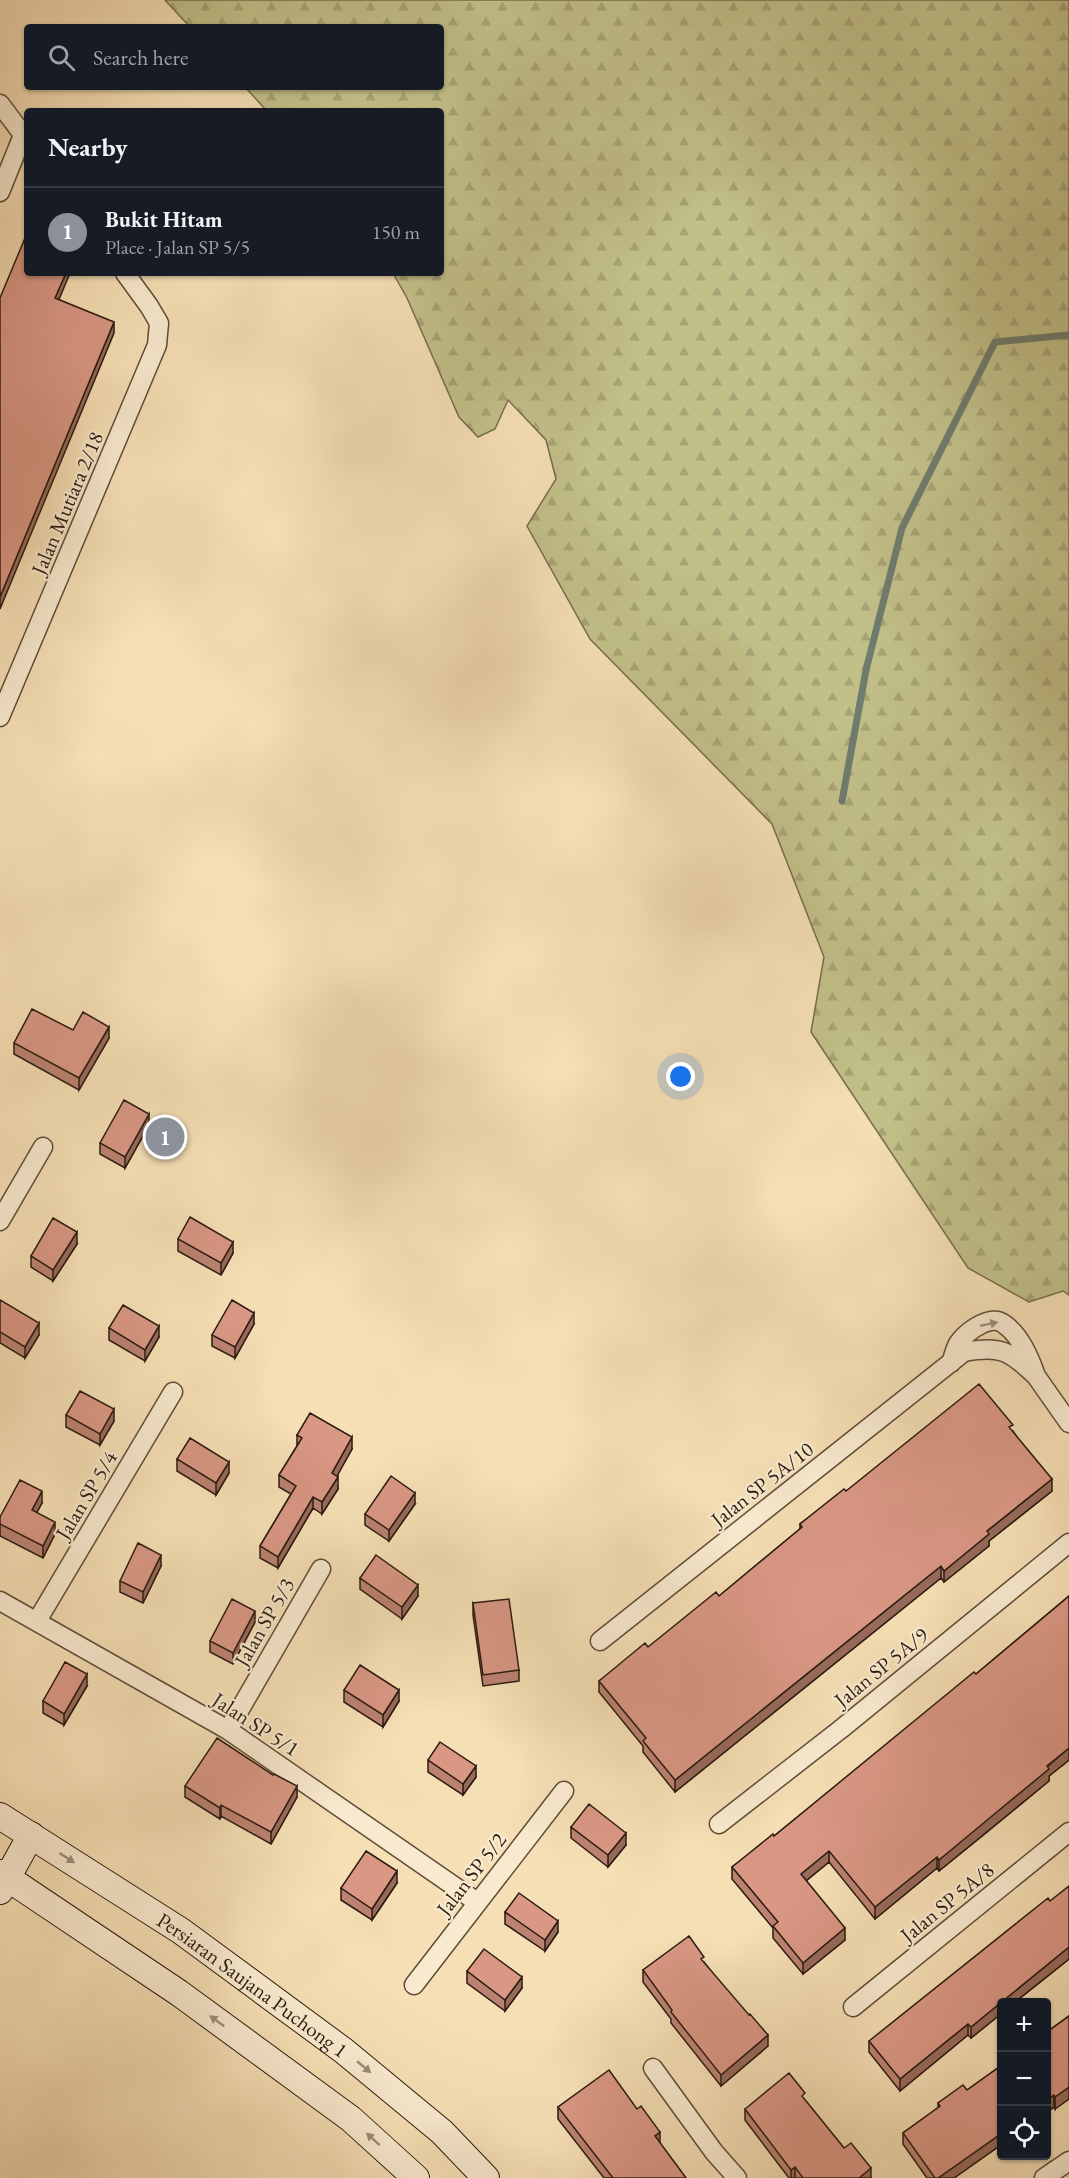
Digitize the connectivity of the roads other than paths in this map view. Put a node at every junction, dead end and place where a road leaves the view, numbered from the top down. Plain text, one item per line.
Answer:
1 (0, 104) edge
2 (24, 137) edge
3 (24, 140) edge
4 (0, 192) edge
5 (127, 276) edge
6 (0, 717) edge
7 (43, 1147) dead end
8 (0, 1221) edge
9 (951, 1363) junction
10 (1036, 1376) junction
11 (173, 1392) dead end
12 (1069, 1423) edge
13 (1069, 1543) edge
14 (321, 1569) dead end
15 (0, 1600) edge
16 (37, 1621) junction
17 (600, 1641) dead end
18 (228, 1730) junction
19 (564, 1791) dead end
20 (0, 1816) edge
21 (719, 1824) dead end
22 (1069, 1832) edge
23 (31, 1835) junction
24 (3, 1880) edge
25 (477, 1902) junction
26 (414, 1986) dead end
27 (853, 2007) dead end
28 (653, 2068) dead end
29 (1069, 2161) edge
30 (416, 2178) edge
31 (486, 2178) edge
32 (737, 2178) edge
33 (1044, 2178) edge

1 - 2 street
3 - 4 street
5 - 6 street, Jalan Mutiara 2/18
7 - 8 street
9 - 10 street
9 -> 10 street
9 - 17 street, Jalan SP 5A/10
10 - 12 street
11 - 16 street, Jalan SP 5/4
13 - 21 street, Jalan SP 5A/9
14 - 18 street, Jalan SP 5/3
15 - 16 street, Jalan SP 5/1
16 - 18 street, Jalan SP 5/1
18 - 25 street, Jalan SP 5/1
19 - 25 street, Jalan SP 5/2
20 - 23 street, Persiaran Saujana Puchong 1
22 - 27 street, Jalan SP 5A/8
23 - 24 street
23 -> 31 street, Persiaran Saujana Puchong 1
30 -> 24 street
25 - 26 street, Jalan SP 5/2
28 - 32 street
29 - 33 street

